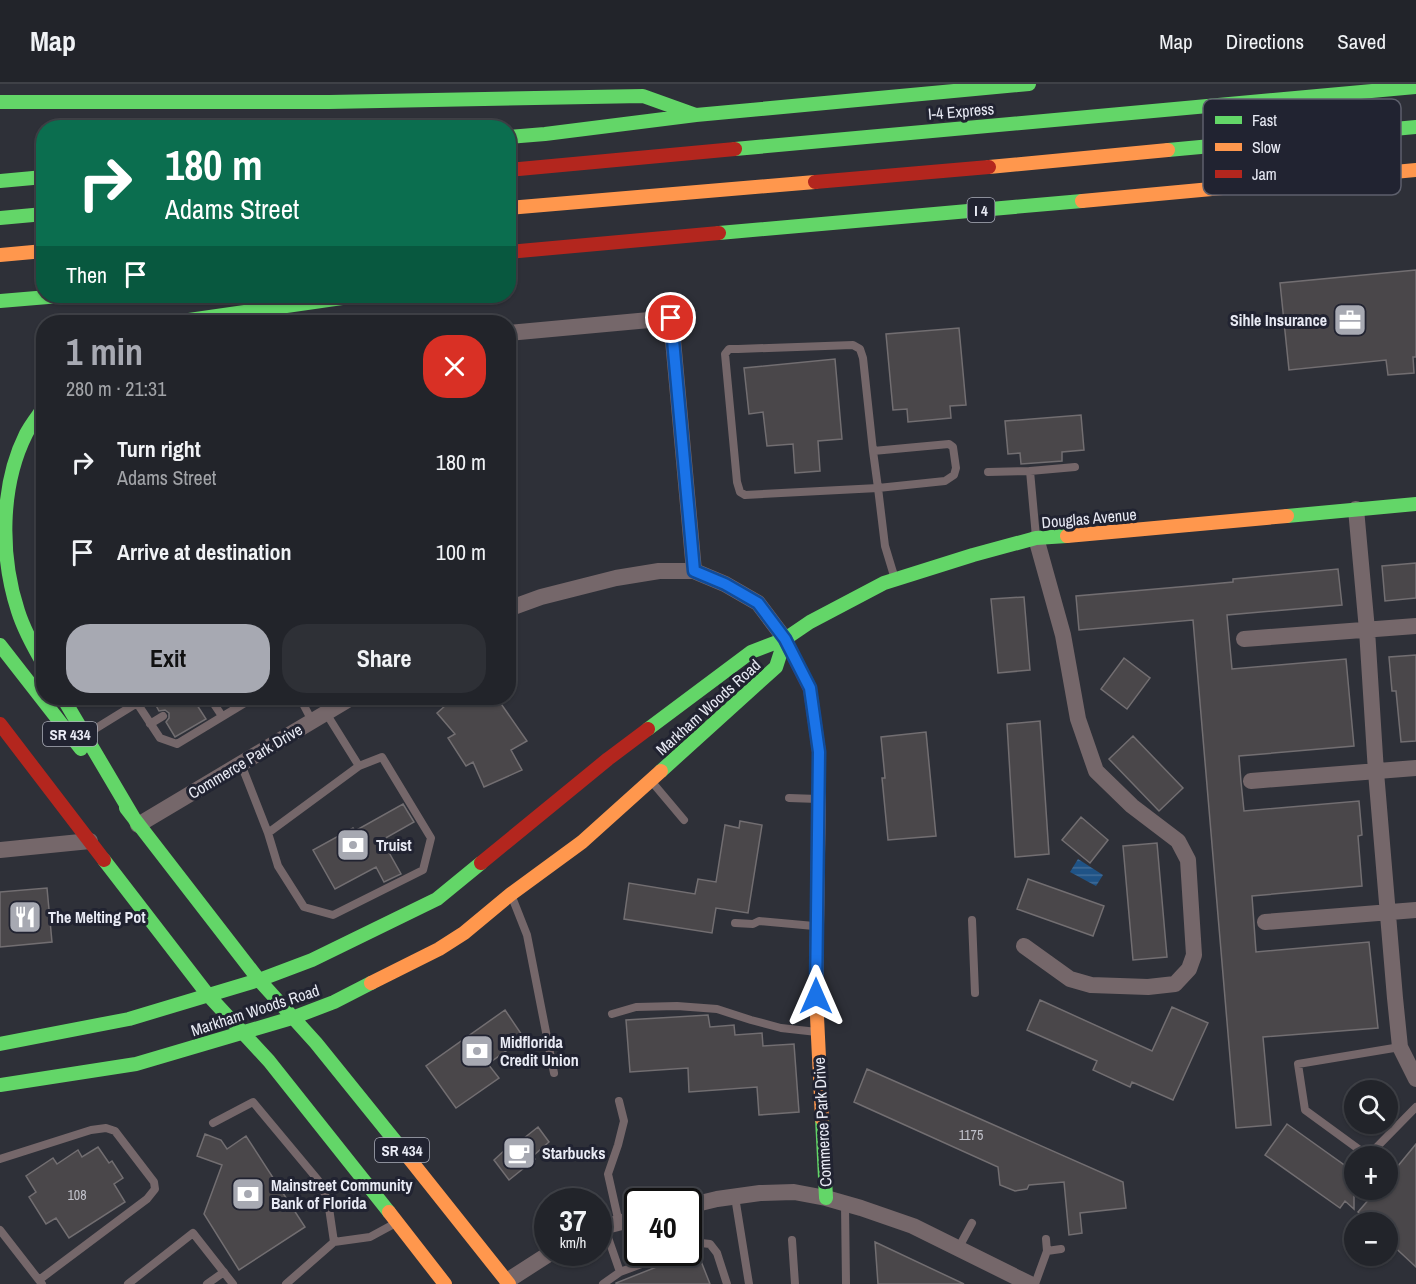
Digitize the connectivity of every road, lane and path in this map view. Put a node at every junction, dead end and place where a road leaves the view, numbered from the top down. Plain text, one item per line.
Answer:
1 (1029, 84) edge
2 (1416, 87) edge
3 (1285, 99) edge
4 (0, 102) edge
5 (1203, 106) edge
6 (696, 115) junction
7 (1416, 127) edge
8 (1401, 128) edge
9 (516, 136) edge
10 (1203, 147) edge
11 (516, 169) edge
12 (1416, 170) edge
13 (1401, 171) edge
14 (36, 178) edge
15 (0, 181) edge
16 (1203, 191) edge
17 (516, 207) edge
18 (36, 215) edge
19 (0, 218) edge
20 (547, 248) junction
21 (516, 251) edge
22 (36, 252) edge
23 (0, 255) edge
24 (516, 260) edge
25 (36, 298) edge
26 (0, 301) edge
27 (306, 303) edge
28 (221, 315) edge
29 (516, 332) edge
30 (36, 419) edge
31 (873, 451) junction
32 (1075, 467) dead end
33 (1030, 471) junction
34 (988, 472) dead end
35 (878, 488) junction
36 (1416, 504) edge
37 (1356, 509) junction
38 (1036, 538) junction
39 (694, 571) junction
40 (895, 579) junction
41 (516, 606) edge
42 (1416, 626) edge
43 (1367, 630) junction
44 (785, 639) junction
45 (1244, 639) dead end
46 (0, 645) edge
47 (36, 651) edge
48 (36, 686) edge
49 (52, 705) edge
50 (66, 705) edge
51 (128, 705) edge
52 (139, 705) edge
53 (215, 705) edge
54 (241, 705) edge
55 (307, 705) edge
56 (339, 705) edge
57 (163, 716) dead end
58 (222, 716) junction
59 (319, 717) junction
60 (0, 724) edge
61 (150, 724) junction
62 (80, 737) junction
63 (241, 764) junction
64 (359, 766) junction
65 (1416, 768) edge
66 (1376, 772) junction
67 (651, 780) junction
68 (1251, 781) dead end
69 (789, 798) dead end
70 (818, 799) junction
71 (684, 820) dead end
72 (138, 825) junction
73 (268, 833) junction
74 (90, 841) junction
75 (0, 850) edge
76 (511, 894) junction
77 (1416, 910) edge
78 (1388, 912) junction
79 (972, 920) dead end
80 (1265, 922) dead end
81 (735, 923) dead end
82 (816, 926) junction
83 (1024, 946) dead end
84 (259, 980) junction
85 (975, 993) dead end
86 (208, 995) junction
87 (612, 1014) dead end
88 (292, 1018) junction
89 (242, 1032) junction
90 (818, 1032) junction
91 (0, 1044) edge
92 (1400, 1047) junction
93 (554, 1073) dead end
94 (1416, 1079) edge
95 (0, 1085) edge
96 (619, 1101) dead end
97 (1416, 1107) edge
98 (213, 1123) dead end
99 (0, 1159) edge
100 (608, 1188) edge
101 (735, 1197) junction
102 (826, 1198) junction
103 (702, 1203) edge
104 (845, 1204) junction
105 (397, 1223) junction
106 (972, 1223) dead end
107 (0, 1230) edge
108 (1046, 1239) dead end
109 (792, 1240) dead end
110 (334, 1242) junction
111 (702, 1243) edge
112 (612, 1244) edge
113 (958, 1249) junction
114 (1061, 1249) dead end
115 (1047, 1251) junction
116 (534, 1265) edge
117 (636, 1266) edge
118 (224, 1272) junction
119 (620, 1272) junction
120 (41, 1282) edge
121 (508, 1283) edge
122 (128, 1284) edge
123 (207, 1284) edge
124 (234, 1284) edge
125 (286, 1284) edge
126 (445, 1284) edge
127 (603, 1284) edge
128 (727, 1284) edge
129 (749, 1284) edge
130 (795, 1284) edge
131 (846, 1284) edge
132 (1030, 1284) edge
133 (1035, 1284) edge

1 - 6 main road
2 - 3 main road, I-4 Express
4 - 6 main road
5 - 11 main road, I-4 Express
6 - 9 main road
7 - 8 main road
10 - 17 main road
12 - 13 main road, I 4
14 - 15 main road
16 - 20 main road, I 4
18 - 19 main road
20 - 21 main road, I 4
20 - 24 main road
22 - 23 main road
25 - 26 main road
27 - 28 main road
29 - 39 street
30 - 47 main road
31 - 35 lane
31 - 35 lane
31 - 35 lane
32 - 33 lane
33 - 34 lane
33 - 38 lane
35 - 40 lane
36 - 37 main road, Douglas Avenue
37 - 38 main road, Douglas Avenue
37 - 43 street
38 - 40 main road, Douglas Avenue
38 - 83 street
39 - 41 street, Commerce Park Drive
39 - 44 street, Commerce Park Drive
40 - 44 main road, Douglas Avenue
42 - 43 street
43 - 45 street
43 - 66 street
44 - 67 main road, Markham Woods Road
44 - 70 main road, Commerce Park Drive
44 - 84 main road, Markham Woods Road
46 - 48 main road, SR 434
49 - 62 main road, SR 434
50 - 62 main road
51 - 62 lane
52 - 61 lane
53 - 58 lane
54 - 58 lane
55 - 59 lane
56 - 59 street, Commerce Park Drive
57 - 61 lane
58 - 61 lane
59 - 63 street, Commerce Park Drive
59 - 64 lane
60 - 74 main road, SR 434
62 - 72 main road
63 - 72 street, Commerce Park Drive
63 - 73 lane
64 - 73 lane
64 - 73 lane
65 - 66 street
66 - 68 street
66 - 78 street
67 - 71 lane
67 - 76 main road, Markham Woods Road
69 - 70 lane
70 - 82 main road, Commerce Park Drive
72 - 84 main road, SR 434
74 - 75 street
74 - 86 main road, SR 434
76 - 88 main road, Markham Woods Road
76 - 93 lane
77 - 78 street
78 - 80 street
78 - 92 street
79 - 85 lane
81 - 82 lane
82 - 90 main road, Commerce Park Drive
84 - 86 main road, Markham Woods Road
84 - 88 main road, SR 434
86 - 89 main road, SR 434
86 - 91 main road, Markham Woods Road
87 - 90 lane
88 - 89 main road, Markham Woods Road
88 - 121 main road, SR 434
89 - 95 main road, Markham Woods Road
89 - 105 main road, SR 434
90 - 102 main road, Commerce Park Drive
92 - 94 street
92 - 97 lane
96 - 100 lane
98 - 110 lane
99 - 120 lane
101 - 102 street
101 - 103 street
101 - 129 lane
102 - 104 street
104 - 113 street
104 - 131 lane
105 - 110 lane
105 - 126 main road, SR 434
106 - 113 lane
107 - 120 lane
108 - 115 lane
109 - 130 lane
110 - 125 lane
111 - 128 lane
112 - 119 lane
113 - 132 street
114 - 115 lane
115 - 133 lane
116 - 121 street
117 - 119 lane
118 - 122 lane
118 - 123 lane
118 - 124 lane
119 - 127 lane

